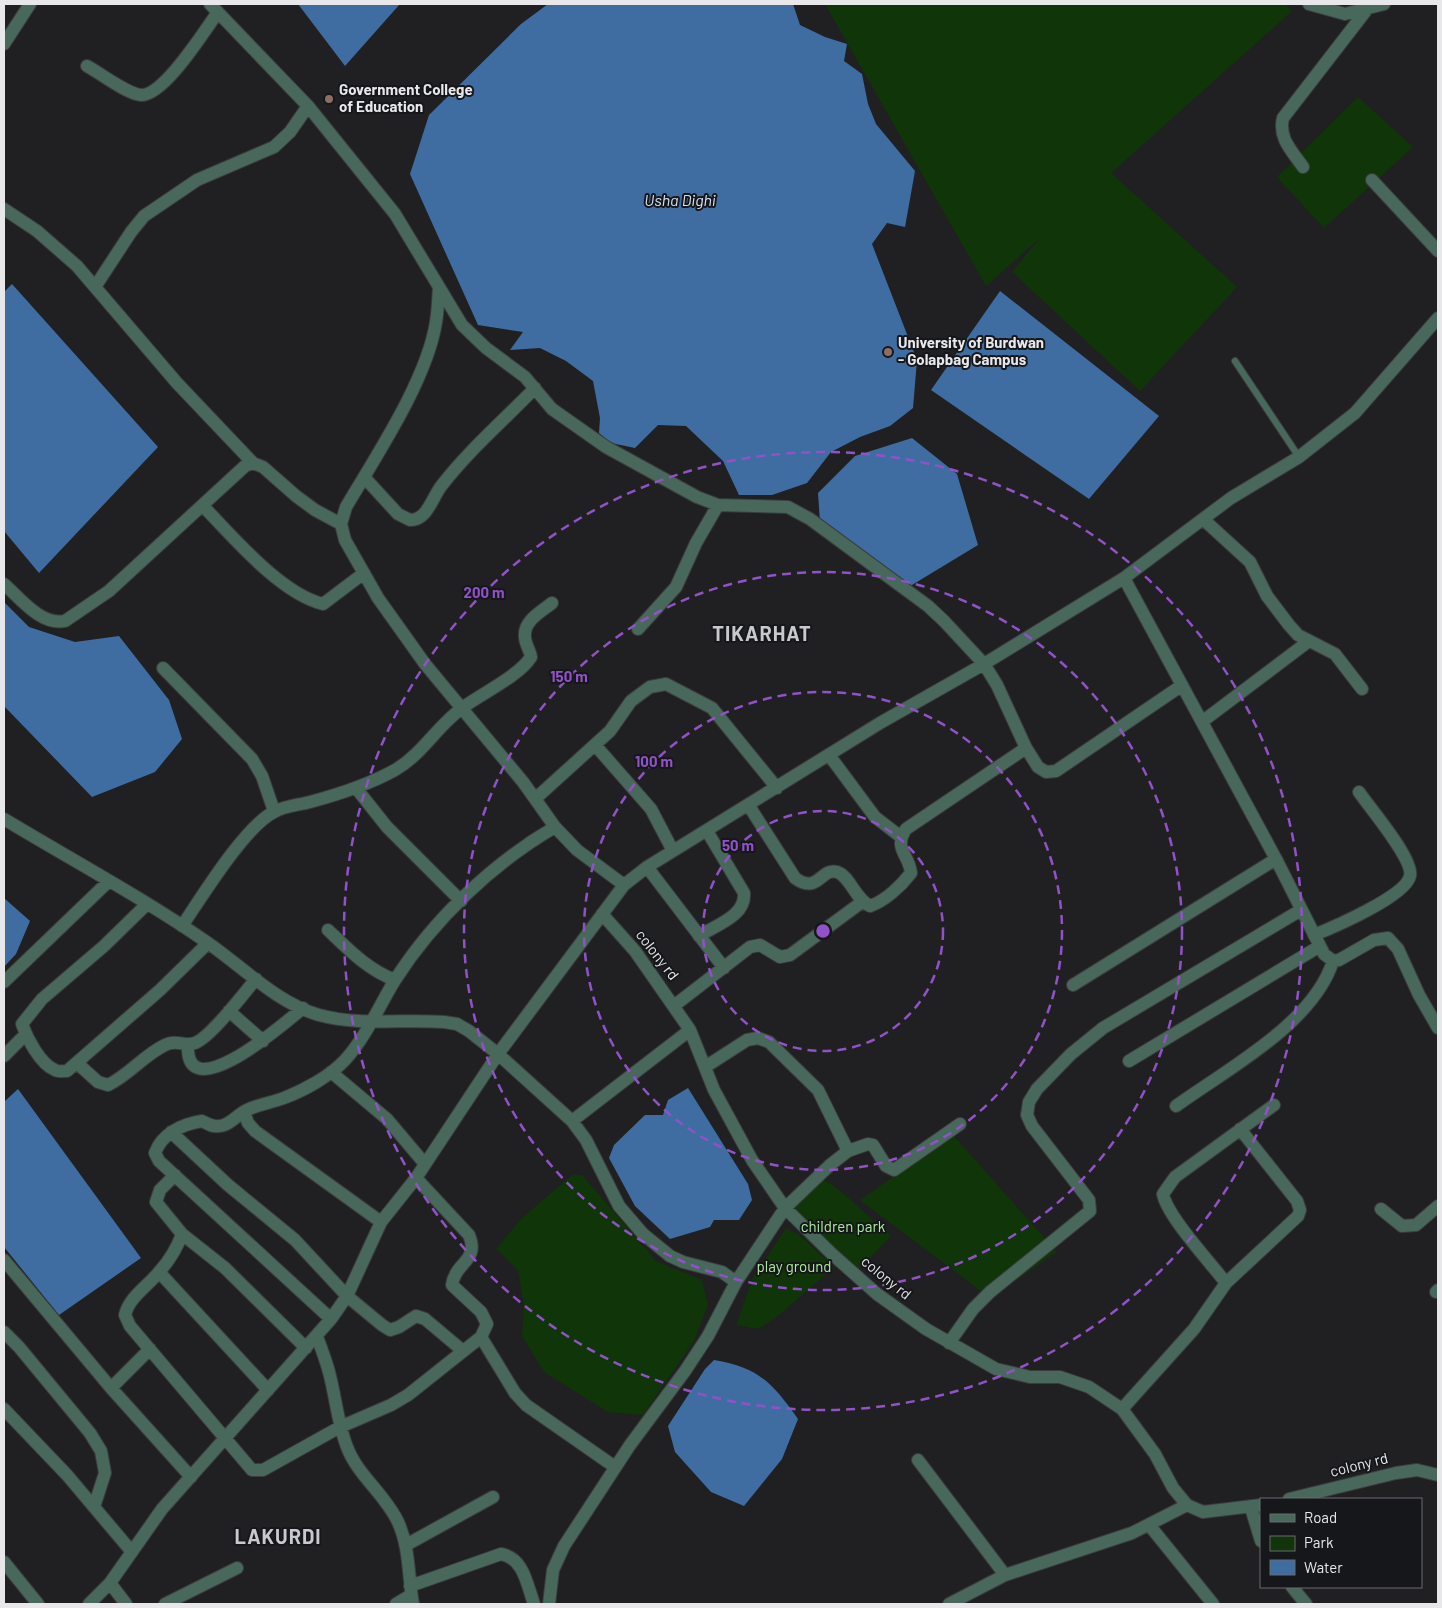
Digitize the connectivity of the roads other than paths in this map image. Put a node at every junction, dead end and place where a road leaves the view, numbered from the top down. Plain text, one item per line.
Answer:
1 (30, 4) edge
2 (1309, 4) edge
3 (1384, 4) edge
4 (214, 8) edge
5 (1368, 8) junction
6 (4, 44) edge
7 (87, 66) dead end
8 (308, 106) junction
9 (1303, 167) dead end
10 (1372, 180) dead end
11 (4, 209) edge
12 (1438, 251) edge
13 (95, 287) junction
14 (440, 288) junction
15 (1438, 318) edge
16 (1235, 361) dead end
17 (535, 388) junction
18 (1299, 457) junction
19 (253, 463) junction
20 (364, 477) junction
21 (718, 505) junction
22 (203, 506) junction
23 (1203, 519) junction
24 (341, 524) junction
25 (364, 573) junction
26 (1124, 578) junction
27 (4, 584) edge
28 (552, 603) dead end
29 (638, 630) dead end
30 (1309, 641) junction
31 (984, 664) junction
32 (163, 668) dead end
33 (1181, 686) junction
34 (1362, 689) dead end
35 (460, 709) junction
36 (1203, 722) junction
37 (595, 745) junction
38 (1026, 748) junction
39 (829, 755) junction
40 (356, 788) junction
41 (778, 788) junction
42 (1359, 792) dead end
43 (535, 799) junction
44 (749, 806) junction
45 (274, 811) junction
46 (4, 819) edge
47 (555, 827) junction
48 (707, 831) junction
49 (901, 837) junction
50 (673, 851) junction
51 (1276, 859) junction
52 (647, 867) junction
53 (110, 881) junction
54 (624, 886) junction
55 (461, 901) junction
56 (862, 902) junction
57 (147, 904) junction
58 (1301, 910) junction
59 (602, 914) junction
60 (182, 926) junction
61 (328, 930) dead end
62 (699, 936) junction
63 (1317, 941) junction
64 (208, 943) junction
65 (1333, 961) junction
66 (724, 968) junction
67 (256, 979) junction
68 (396, 980) junction
69 (4, 982) edge
70 (1073, 985) dead end
71 (674, 1006) junction
72 (303, 1008) junction
73 (229, 1011) junction
74 (372, 1020) junction
75 (1438, 1028) edge
76 (690, 1030) junction
77 (26, 1034) junction
78 (263, 1041) junction
79 (188, 1044) junction
80 (498, 1054) junction
81 (4, 1056) edge
82 (1129, 1062) dead end
83 (77, 1063) junction
84 (705, 1067) junction
85 (331, 1072) junction
86 (1274, 1105) dead end
87 (1176, 1106) dead end
88 (244, 1112) junction
89 (572, 1121) junction
90 (960, 1124) dead end
91 (1240, 1129) junction
92 (172, 1132) junction
93 (848, 1151) junction
94 (425, 1164) junction
95 (175, 1176) junction
96 (416, 1178) junction
97 (1438, 1206) edge
98 (785, 1208) junction
99 (1381, 1209) dead end
100 (381, 1222) junction
101 (182, 1234) junction
102 (4, 1260) edge
103 (160, 1272) junction
104 (736, 1282) junction
105 (1226, 1282) junction
106 (347, 1296) junction
107 (331, 1319) junction
108 (4, 1332) edge
109 (317, 1336) junction
110 (480, 1337) junction
111 (948, 1343) junction
112 (306, 1348) junction
113 (150, 1349) junction
114 (463, 1351) junction
115 (110, 1388) junction
116 (268, 1390) junction
117 (4, 1409) edge
118 (1122, 1409) junction
119 (340, 1427) junction
120 (226, 1437) junction
121 (918, 1460) dead end
122 (615, 1467) junction
123 (1438, 1475) edge
124 (191, 1477) junction
125 (493, 1497) dead end
126 (1293, 1498) edge
127 (1188, 1505) junction
128 (1256, 1506) edge
129 (94, 1507) junction
130 (1150, 1526) junction
131 (1260, 1534) edge
132 (406, 1545) junction
133 (132, 1552) junction
134 (4, 1562) edge
135 (237, 1568) dead end
136 (1005, 1575) junction
137 (110, 1583) junction
138 (1293, 1588) edge
139 (412, 1595) edge
140 (38, 1604) edge
141 (89, 1604) edge
142 (126, 1604) edge
143 (165, 1604) edge
144 (396, 1604) edge
145 (534, 1604) edge
146 (549, 1604) edge
147 (949, 1604) edge
148 (1213, 1604) edge
149 (1306, 1604) edge

1 - 6 street
2 - 5 street
3 - 5 street
4 - 7 street
4 - 8 street
5 - 9 street
8 - 13 street
8 - 14 street
10 - 12 street
11 - 13 street
13 - 19 street
14 - 17 street
14 - 20 street
15 - 18 street
16 - 18 lane
17 - 20 street
17 - 21 street
18 - 23 street
19 - 22 street
19 - 24 street
20 - 24 street
21 - 29 street
21 - 31 street
22 - 25 street
22 - 27 street
23 - 26 street
23 - 30 street
24 - 25 street
25 - 35 street
26 - 31 street
26 - 33 street
28 - 35 street
30 - 34 street
30 - 36 street
31 - 38 street
31 - 39 street
32 - 45 street
33 - 36 street
33 - 38 street
35 - 40 street
35 - 43 street
36 - 51 street
37 - 41 street
37 - 43 street
37 - 50 street
38 - 49 street
39 - 41 street
39 - 49 street
40 - 45 street
40 - 55 street
41 - 44 street
42 - 63 street
43 - 47 street
44 - 48 street
44 - 56 street
45 - 60 street
46 - 53 street
47 - 54 street
47 - 55 street
48 - 50 street
48 - 62 street
49 - 56 street
50 - 52 street
51 - 58 street
51 - 70 street
52 - 54 street
52 - 62 street
53 - 57 street
53 - 69 street
54 - 59 street
55 - 68 street
56 - 66 street
57 - 60 street
57 - 77 street
58 - 63 street
58 - 111 street
59 - 71 street, colony rd
59 - 80 street
60 - 64 street
61 - 68 street
62 - 66 street
63 - 65 street
63 - 82 street
64 - 67 street
64 - 83 street
65 - 75 street
65 - 87 street
66 - 71 street
67 - 72 street
67 - 73 street
68 - 74 street
71 - 76 street, colony rd
72 - 74 street
72 - 78 street
73 - 78 street
73 - 79 street
74 - 80 street
74 - 85 street
76 - 84 street, colony rd
76 - 89 street
77 - 81 street
77 - 83 street
78 - 79 street
79 - 83 street
80 - 89 street
80 - 94 street
84 - 93 street
84 - 98 street, colony rd
85 - 88 street
85 - 94 street
86 - 91 street
88 - 92 street
88 - 100 street
89 - 104 street
90 - 93 street
91 - 105 street
91 - 105 street
92 - 95 street
92 - 106 street
93 - 98 street
94 - 96 street
95 - 101 street
95 - 107 street
96 - 100 street
96 - 110 street
97 - 99 street
98 - 104 street
98 - 111 street, colony rd
100 - 106 street
101 - 103 street
101 - 112 street
102 - 115 street
103 - 113 street
103 - 116 street
104 - 122 street
105 - 118 street
106 - 107 street
106 - 114 street
107 - 109 street
108 - 129 street
109 - 112 street
109 - 119 street
110 - 114 street
110 - 122 street
111 - 118 street, colony rd
112 - 116 street
113 - 115 street
113 - 120 street
114 - 119 street
115 - 124 street
116 - 120 street
117 - 129 street
118 - 127 street, colony rd
119 - 120 street
119 - 132 street
120 - 124 street
121 - 136 street
122 - 146 street
123 - 126 street, colony rd
124 - 133 street
125 - 132 street
127 - 128 street
127 - 130 street
128 - 131 street
129 - 133 street
130 - 136 street
130 - 148 street
132 - 139 street
133 - 137 street
134 - 140 street
135 - 143 street
136 - 147 street
137 - 141 street
137 - 142 street
138 - 149 street
139 - 144 street
139 - 145 street

